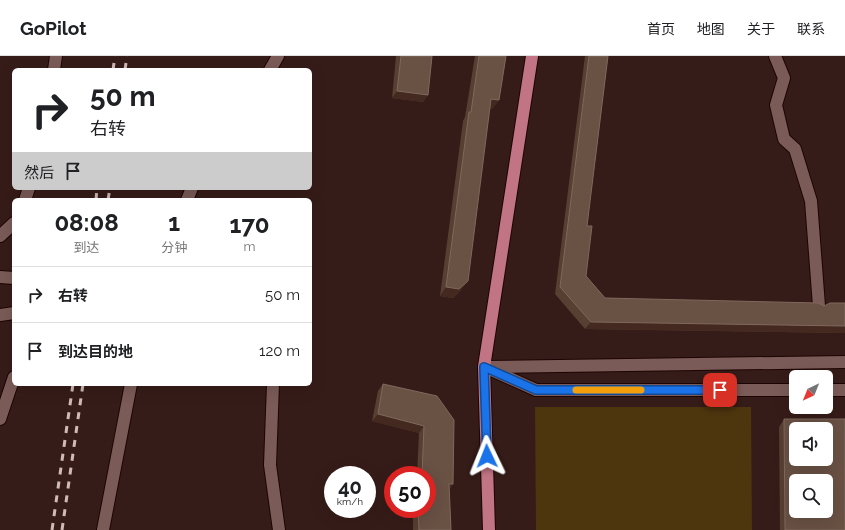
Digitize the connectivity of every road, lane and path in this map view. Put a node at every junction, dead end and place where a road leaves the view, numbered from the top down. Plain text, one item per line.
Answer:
1 (56, 56) edge
2 (278, 56) edge
3 (532, 56) edge
4 (775, 56) edge
5 (54, 68) edge
6 (271, 68) edge
7 (12, 225) edge
8 (0, 236) edge
9 (0, 277) edge
10 (12, 278) edge
11 (819, 306) edge
12 (12, 313) edge
13 (0, 314) edge
14 (845, 362) edge
15 (484, 367) junction
16 (12, 382) edge
17 (131, 386) edge
18 (273, 386) edge
19 (789, 390) edge
20 (833, 390) edge
21 (845, 390) edge
22 (0, 419) edge
23 (103, 530) edge
24 (279, 530) edge
25 (489, 530) edge

1 - 5 street
2 - 6 street
3 - 15 main road
4 - 11 street
7 - 8 street
9 - 10 street
12 - 13 street
14 - 15 street
15 - 19 street
15 - 25 main road
16 - 22 street
17 - 23 street
18 - 24 street
20 - 21 street

